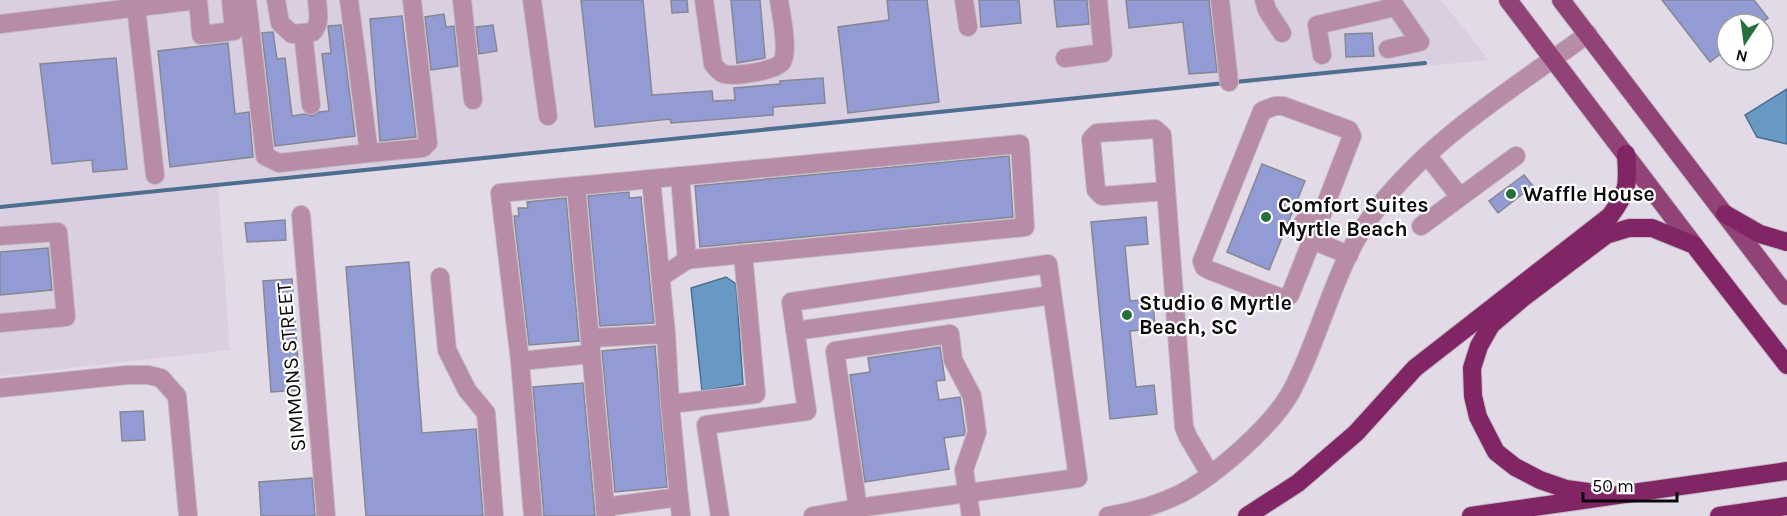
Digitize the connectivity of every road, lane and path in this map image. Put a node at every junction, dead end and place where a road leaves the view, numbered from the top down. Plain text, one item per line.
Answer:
1 (196, 0) edge
2 (231, 0) edge
3 (247, 0) edge
4 (276, 0) edge
5 (317, 0) edge
6 (350, 0) edge
7 (412, 0) edge
8 (462, 0) edge
9 (532, 0) edge
10 (704, 0) edge
11 (779, 0) edge
12 (964, 0) edge
13 (1098, 0) edge
14 (1220, 0) edge
15 (1264, 0) edge
16 (1508, 0) edge
17 (1561, 0) edge
18 (1393, 3) edge
19 (130, 5) edge
20 (0, 24) edge
21 (968, 27) dead end
22 (303, 33) junction
23 (1282, 33) dead end
24 (1588, 34) junction
25 (1388, 49) dead end
26 (1322, 55) dead end
27 (1065, 58) dead end
28 (1553, 59) junction
29 (1229, 82) dead end
30 (473, 100) dead end
31 (311, 105) dead end
32 (548, 116) dead end
33 (369, 153) junction
34 (1626, 154) junction
35 (1427, 155) junction
36 (1516, 156) dead end
37 (155, 175) dead end
38 (680, 176) junction
39 (651, 179) junction
40 (576, 186) junction
41 (1166, 191) junction
42 (1460, 196) junction
43 (1725, 214) junction
44 (301, 215) dead end
45 (1421, 226) dead end
46 (0, 237) edge
47 (1304, 239) junction
48 (1787, 242) edge
49 (1694, 245) junction
50 (742, 254) junction
51 (1349, 255) junction
52 (687, 260) junction
53 (440, 277) dead end
54 (661, 277) junction
55 (1052, 295) junction
56 (1787, 296) edge
57 (947, 310) junction
58 (0, 323) edge
59 (831, 326) junction
60 (795, 331) junction
61 (666, 334) junction
62 (950, 334) junction
63 (590, 346) junction
64 (835, 351) junction
65 (520, 361) junction
66 (1787, 365) edge
67 (0, 388) edge
68 (669, 404) junction
69 (1787, 471) edge
70 (1209, 474) junction
71 (967, 492) junction
72 (1609, 495) junction
73 (679, 497) junction
74 (1783, 506) edge
75 (605, 512) edge
76 (859, 512) edge
77 (188, 516) edge
78 (326, 516) edge
79 (494, 516) edge
80 (533, 516) edge
81 (681, 516) edge
82 (720, 516) edge
83 (813, 516) edge
84 (971, 516) edge
85 (1108, 516) edge
86 (1247, 516) edge
87 (1471, 516) edge
88 (1719, 516) edge

1 - 2 street
1 - 19 street
3 - 33 street
4 - 22 street
5 - 22 street
6 - 33 street
7 - 33 street
8 - 30 street
9 - 32 street
10 - 11 street
12 - 21 street
13 - 27 street
14 - 29 street
15 - 23 street
16 - 28 main road
17 - 24 main road
18 - 25 street
18 - 26 street
19 - 20 street
19 - 37 street
22 - 31 street
24 - 28 street
24 - 43 main road
28 - 34 main road
28 - 35 street
34 - 49 main road
34 - 86 highway
35 - 42 street
35 - 51 street
36 - 42 street
38 - 39 street
38 - 50 street
38 - 52 street
39 - 40 street
39 - 54 street
40 - 63 street
40 - 65 street
41 - 41 street
41 - 70 street
42 - 45 street
43 - 48 highway
43 - 56 main road
44 - 78 street, SIMMONS STREET
46 - 58 street
47 - 47 street
47 - 51 street
49 - 66 highway
49 - 72 highway
50 - 52 street
50 - 68 street
51 - 70 street
52 - 54 street
53 - 79 street
54 - 61 street
55 - 57 street
55 - 60 street
55 - 71 street
57 - 59 street
57 - 62 street
59 - 60 street
59 - 64 street
60 - 82 street
61 - 63 street
61 - 68 street
62 - 64 street
62 - 71 street
63 - 65 street
63 - 75 street
64 - 76 street
65 - 80 street
67 - 77 street
68 - 73 street
69 - 72 highway
70 - 85 street
71 - 76 street
71 - 84 street
72 - 87 highway
73 - 75 street
73 - 81 street
74 - 88 highway
76 - 83 street

